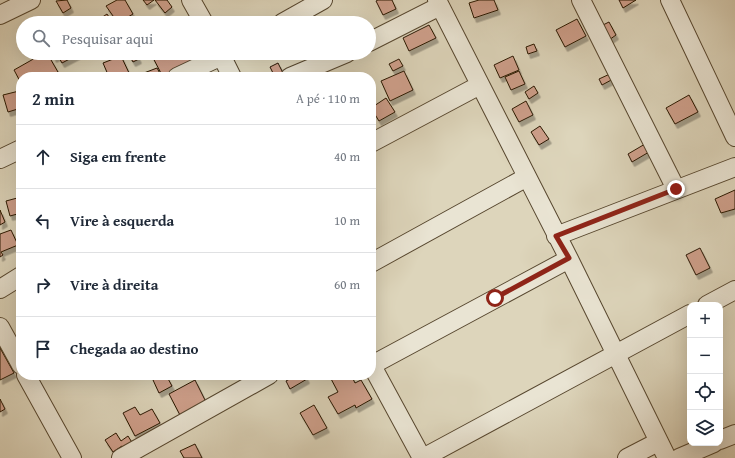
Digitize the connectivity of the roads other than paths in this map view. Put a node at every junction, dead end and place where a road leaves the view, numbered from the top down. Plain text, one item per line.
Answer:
1 (31, 0) edge
2 (192, 0) edge
3 (323, 0) edge
4 (581, 0) edge
5 (670, 0) edge
6 (439, 3) edge
7 (0, 15) edge
8 (200, 16) edge
9 (294, 16) edge
10 (376, 38) edge
11 (211, 60) edge
12 (225, 60) edge
13 (330, 60) edge
14 (187, 72) edge
15 (230, 72) edge
16 (302, 72) edge
17 (480, 85) junction
18 (735, 137) edge
19 (376, 140) edge
20 (16, 151) edge
21 (0, 159) edge
22 (735, 166) edge
23 (527, 177) junction
24 (676, 189) junction
25 (556, 236) junction
26 (569, 258) junction
27 (376, 260) edge
28 (16, 279) edge
29 (0, 289) edge
30 (735, 290) edge
31 (713, 302) edge
32 (687, 316) edge
33 (0, 327) edge
34 (616, 354) junction
35 (16, 356) edge
36 (376, 362) edge
37 (376, 374) edge
38 (29, 380) edge
39 (260, 380) edge
40 (735, 434) edge
41 (723, 439) edge
42 (658, 442) junction
43 (707, 446) edge
44 (72, 458) edge
45 (120, 458) edge
46 (422, 458) edge
47 (627, 458) edge
48 (667, 458) edge
49 (679, 458) edge

1 - 7 street
2 - 8 street
3 - 9 street
4 - 24 street
5 - 18 street
6 - 10 street
6 - 17 street
11 - 14 street
12 - 15 street
13 - 16 street
17 - 19 street
17 - 23 street
20 - 21 street
22 - 24 street
23 - 25 street
23 - 27 street
24 - 25 street
25 - 26 street
26 - 34 street
26 - 36 street
28 - 29 street
30 - 31 street
32 - 34 street
33 - 35 street
34 - 42 street
34 - 46 street
37 - 46 street
38 - 44 street
39 - 45 street
40 - 41 street
42 - 47 street
42 - 48 street
43 - 49 street

